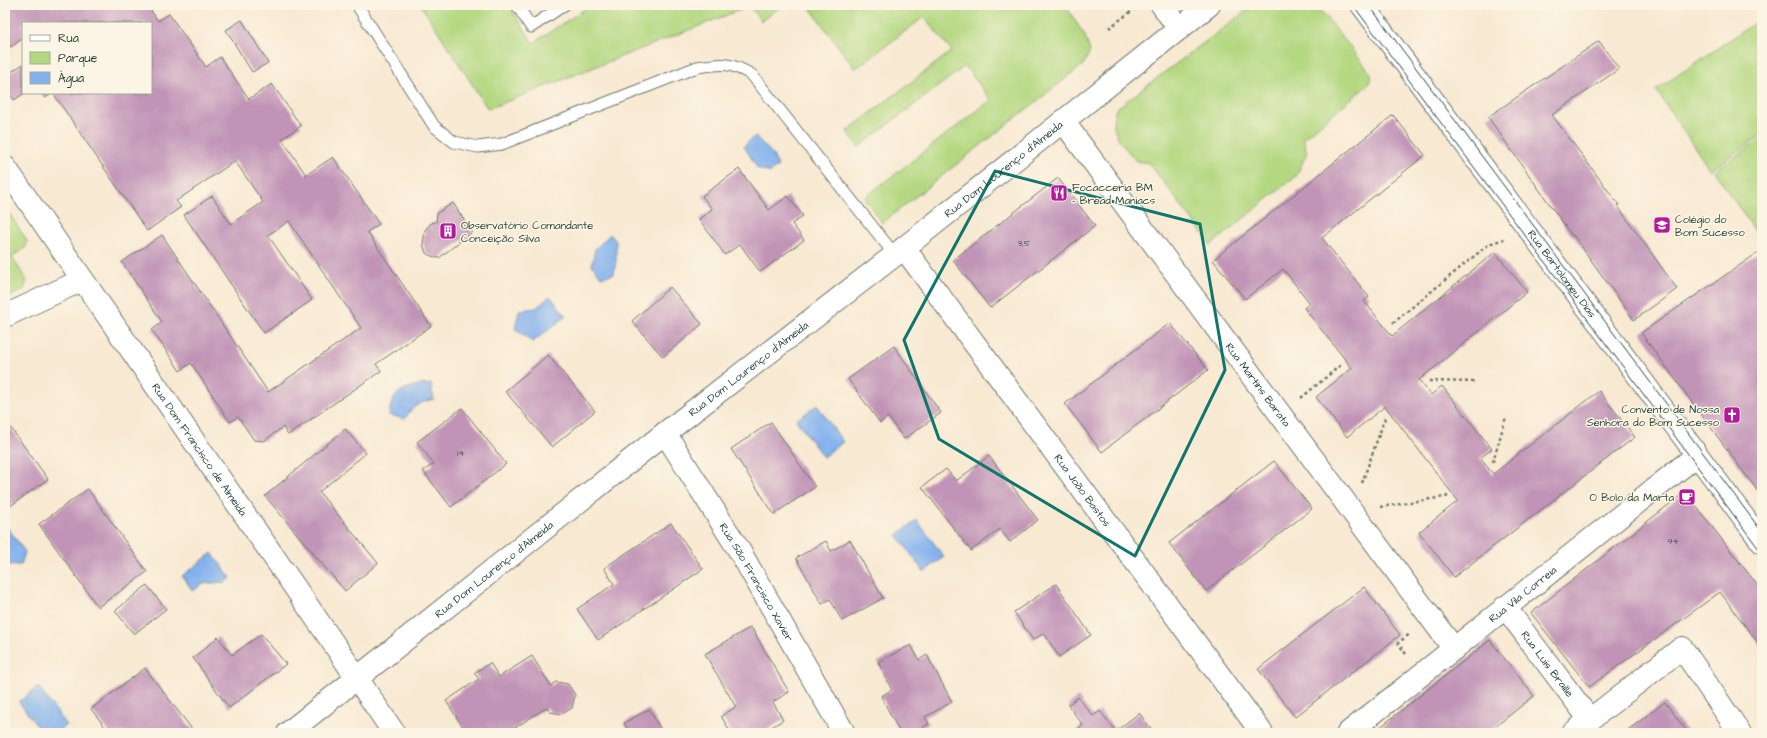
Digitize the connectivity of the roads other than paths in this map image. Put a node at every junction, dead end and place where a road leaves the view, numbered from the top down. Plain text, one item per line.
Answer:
1 (357, 5) edge
2 (517, 5) edge
3 (564, 5) edge
4 (1162, 5) edge
5 (1210, 5) edge
6 (1362, 5) edge
7 (1179, 29) junction
8 (1063, 121) junction
9 (5, 167) edge
10 (899, 251) junction
11 (82, 280) junction
12 (5, 316) edge
13 (665, 433) junction
14 (1697, 455) junction
15 (1762, 542) edge
16 (1505, 607) junction
17 (1454, 649) junction
18 (358, 678) junction
19 (1590, 720) junction
20 (288, 733) edge
21 (394, 733) edge
22 (844, 733) edge
23 (1262, 733) edge
24 (1348, 733) edge
25 (1573, 733) edge
26 (1740, 733) edge

1 - 10 lane
2 - 3 lane
4 - 7 street
5 - 7 street, Rua Dom Lourenço d'Almeida
6 - 14 street, Rua Bartolomeu Dias
7 - 8 street, Rua Dom Lourenço d'Almeida
8 - 10 street, Rua Dom Lourenço d'Almeida
8 - 17 street, Rua Martins Barata
9 - 11 street, Rua Dom Francisco de Almeida
10 - 13 street, Rua Dom Lourenço d'Almeida
10 - 23 street, Rua João Bastos
11 - 12 street
11 - 18 street, Rua Dom Francisco de Almeida
13 - 18 street, Rua Dom Lourenço d'Almeida
13 - 22 street, Rua São Francisco Xavier
14 - 15 street, Rua Bartolomeu Dias
14 - 16 street, Rua Vila Correia
16 - 17 street, Rua Vila Correia
16 - 19 street, Rua Luís Braille
17 - 24 street, Rua Vila Correia
18 - 20 street, Rua Dom Lourenço d'Almeida
18 - 21 street, Rua Dom Francisco de Almeida
19 - 25 street
19 - 26 street

